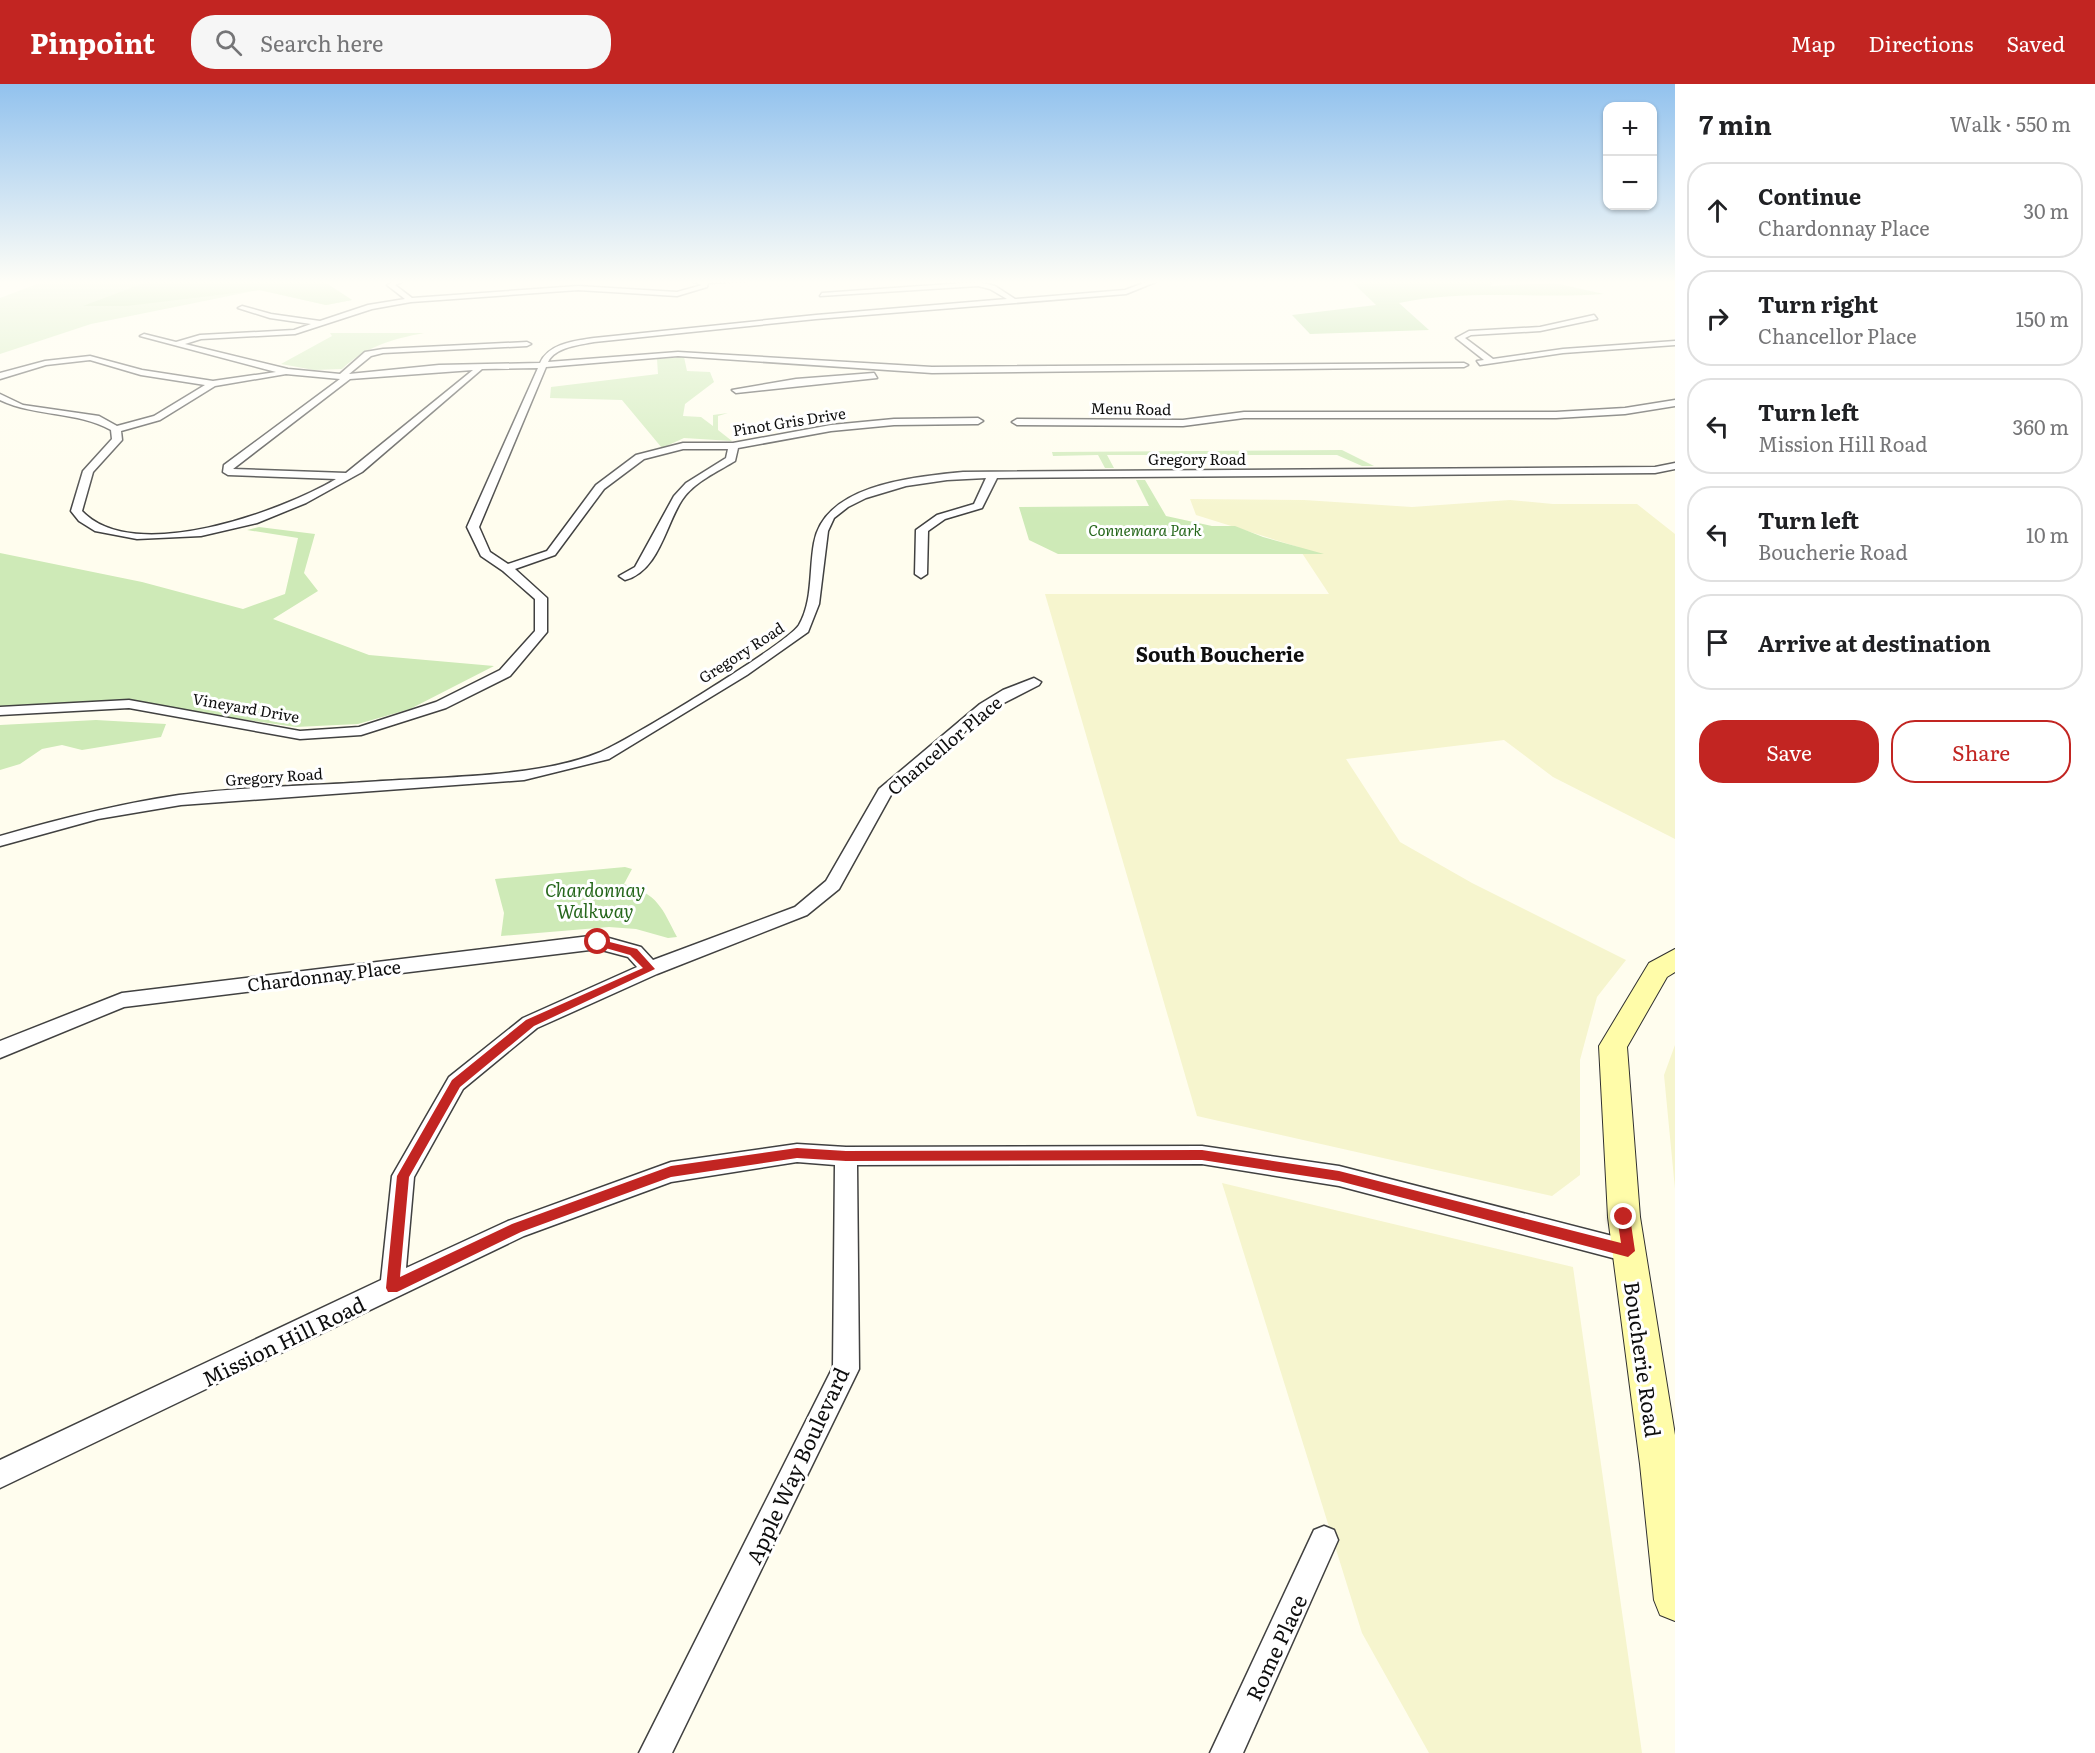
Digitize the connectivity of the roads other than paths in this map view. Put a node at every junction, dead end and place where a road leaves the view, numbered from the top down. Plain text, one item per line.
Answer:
1 (51, 359) edge
2 (92, 359) edge
3 (232, 359) edge
4 (363, 359) edge
5 (546, 359) edge
6 (619, 359) edge
7 (752, 359) edge
8 (1488, 359) edge
9 (1512, 359) edge
10 (1492, 362) junction
11 (1480, 363) dead end
12 (1464, 364) dead end
13 (545, 365) junction
14 (480, 367) junction
15 (890, 368) junction
16 (288, 372) junction
17 (0, 376) edge
18 (345, 376) junction
19 (213, 384) junction
20 (736, 390) dead end
21 (0, 397) edge
22 (1675, 403) edge
23 (978, 421) dead end
24 (1017, 422) dead end
25 (116, 429) junction
26 (733, 446) junction
27 (1675, 466) edge
28 (993, 475) junction
29 (350, 476) junction
30 (507, 568) junction
31 (921, 574) dead end
32 (625, 576) dead end
33 (1034, 682) dead end
34 (0, 711) edge
35 (0, 841) edge
36 (1675, 959) edge
37 (650, 969) junction
38 (0, 1050) edge
39 (846, 1156) junction
40 (1628, 1251) junction
41 (392, 1288) junction
42 (0, 1474) edge
43 (1324, 1540) dead end
44 (1675, 1600) edge
45 (656, 1753) edge
46 (1226, 1753) edge

1 - 17 street
2 - 19 street
3 - 16 street
4 - 18 street
5 - 13 street
6 - 13 street
7 - 15 street
8 - 10 street
9 - 10 street
10 - 11 street
12 - 15 street
13 - 14 street
13 - 30 street, Vineyard Drive
14 - 18 street
14 - 29 street
15 - 20 street
16 - 18 street
16 - 19 street
18 - 29 street
19 - 25 street
21 - 25 street
22 - 24 street, Menu Road
23 - 26 street, Pinot Gris Drive
25 - 29 street
26 - 30 street, Pinot Gris Drive
26 - 32 street
27 - 28 street, Gregory Road
28 - 31 street
28 - 35 street, Gregory Road
30 - 34 street, Vineyard Drive
33 - 37 street, Chancellor Place
36 - 40 main road, Boucherie Road
37 - 38 street, Chardonnay Place
37 - 41 street, Chancellor Place
39 - 40 street, Mission Hill Road
39 - 41 street, Mission Hill Road
39 - 45 street, Apple Way Boulevard
40 - 44 main road, Boucherie Road
41 - 42 street, Mission Hill Road
43 - 46 street, Rome Place

